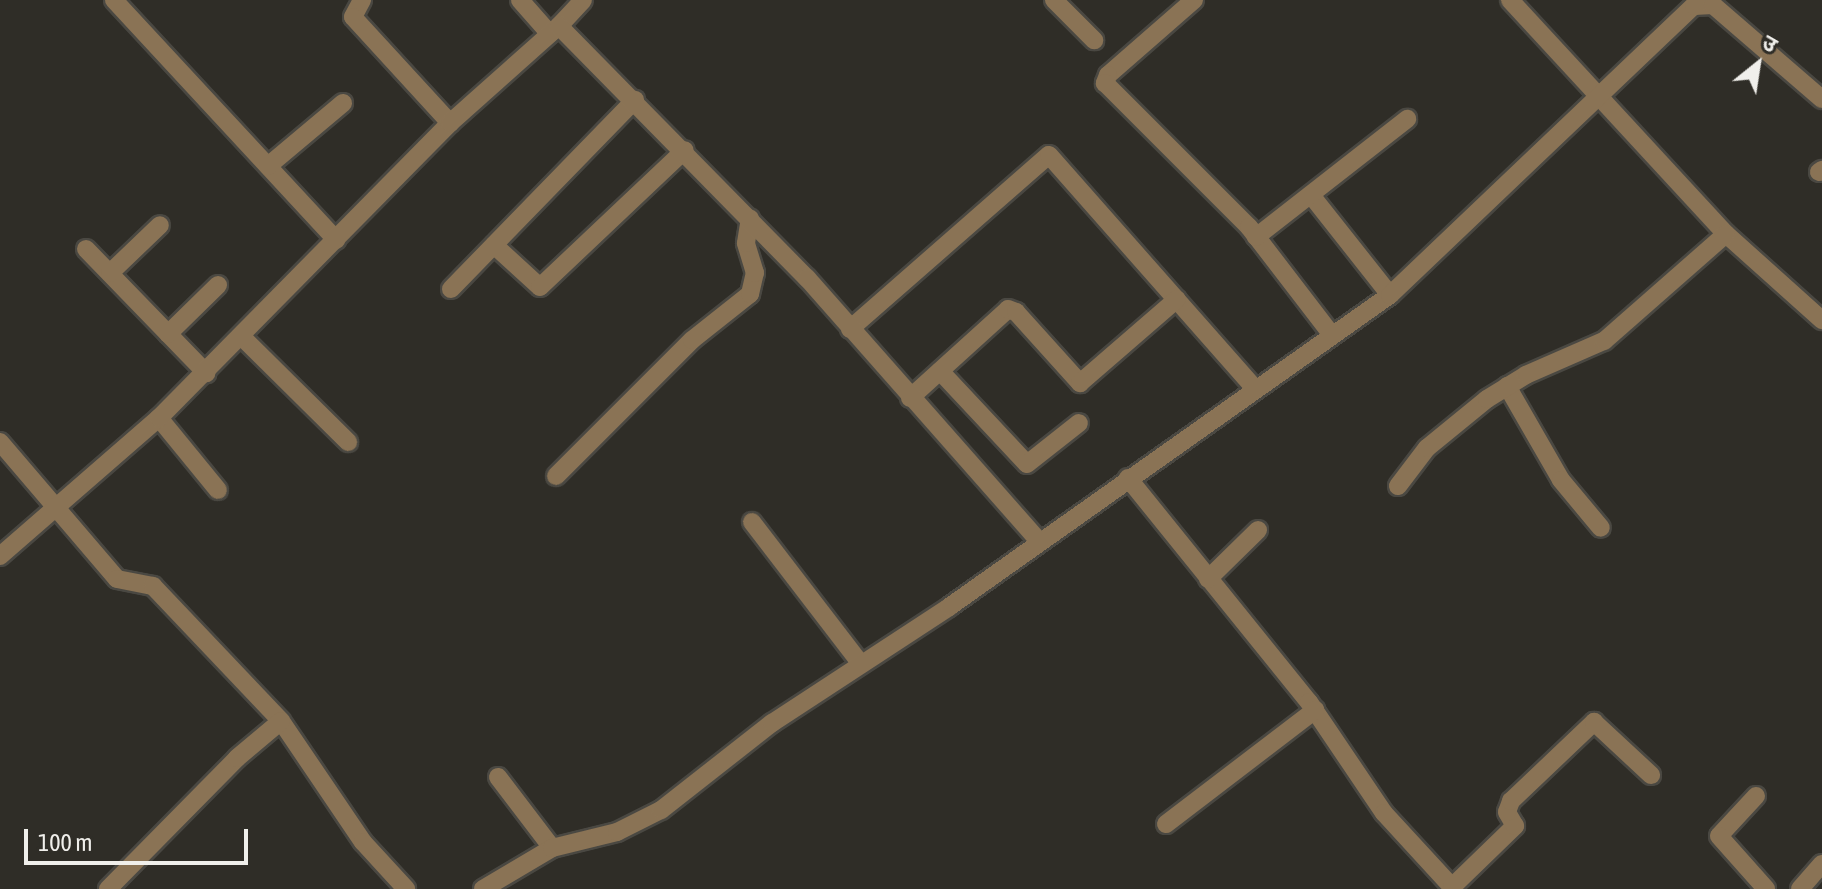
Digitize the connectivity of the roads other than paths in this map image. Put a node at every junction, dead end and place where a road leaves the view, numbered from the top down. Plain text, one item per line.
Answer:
1 (114, 0) edge
2 (362, 0) edge
3 (520, 0) edge
4 (583, 0) edge
5 (1054, 0) edge
6 (1194, 0) edge
7 (1510, 0) edge
8 (555, 30) junction
9 (1094, 40) dead end
10 (1598, 97) junction
11 (1822, 99) edge
12 (635, 100) junction
13 (343, 103) dead end
14 (1407, 119) dead end
15 (450, 123) junction
16 (685, 150) junction
17 (268, 166) junction
18 (1311, 195) junction
19 (750, 218) junction
20 (160, 225) dead end
21 (1726, 234) junction
22 (1256, 237) junction
23 (336, 240) junction
24 (494, 245) junction
25 (86, 249) dead end
26 (110, 273) junction
27 (218, 285) dead end
28 (451, 289) dead end
29 (1390, 295) junction
30 (1177, 299) junction
31 (1822, 320) edge
32 (850, 329) junction
33 (168, 334) junction
34 (1332, 335) junction
35 (243, 338) junction
36 (940, 371) junction
37 (206, 373) junction
38 (1507, 386) junction
39 (1255, 389) junction
40 (910, 398) junction
41 (159, 418) junction
42 (1079, 423) dead end
43 (0, 442) edge
44 (348, 442) dead end
45 (556, 476) dead end
46 (1128, 478) junction
47 (1398, 486) dead end
48 (218, 490) dead end
49 (58, 504) junction
50 (752, 522) dead end
51 (1601, 528) dead end
52 (1258, 530) dead end
53 (1039, 541) junction
54 (0, 556) edge
55 (1208, 579) junction
56 (860, 663) junction
57 (1315, 710) junction
58 (281, 721) junction
59 (1651, 775) dead end
60 (498, 777) dead end
61 (1756, 796) dead end
62 (1166, 824) dead end
63 (552, 848) junction
64 (1822, 864) edge
65 (1453, 888) edge
66 (108, 889) edge
67 (406, 889) edge
68 (483, 889) edge
69 (1766, 889) edge
70 (1800, 889) edge

1 - 17 street
2 - 15 street
3 - 8 street
4 - 8 street
5 - 9 street
6 - 22 street
7 - 10 street
8 - 12 street
8 - 15 street
10 - 11 street
10 - 21 street
10 - 29 street
12 - 16 street
12 - 24 street
13 - 17 street
14 - 18 street
15 - 23 street
16 - 19 street
16 - 24 street
17 - 23 street
18 - 22 street
18 - 29 street
19 - 32 street
19 - 45 street
20 - 26 street
21 - 31 street
21 - 38 street
22 - 34 street
23 - 35 street
24 - 28 street
25 - 26 street
26 - 33 street
27 - 33 street
29 - 34 street
30 - 32 street
30 - 36 street
30 - 39 street
32 - 40 street
33 - 37 street
34 - 39 street
35 - 37 street
35 - 44 street
36 - 40 street
36 - 42 street
37 - 41 street
38 - 47 street
38 - 51 street
39 - 46 street
40 - 53 street
41 - 48 street
41 - 49 street
43 - 49 street
46 - 53 street
46 - 55 street
49 - 54 street
49 - 58 street
50 - 56 street
52 - 55 street
53 - 56 street
55 - 57 street
56 - 63 street
57 - 62 street
57 - 65 street
58 - 66 street
58 - 67 street
59 - 65 street
60 - 63 street
61 - 69 street
63 - 68 street
64 - 70 street

